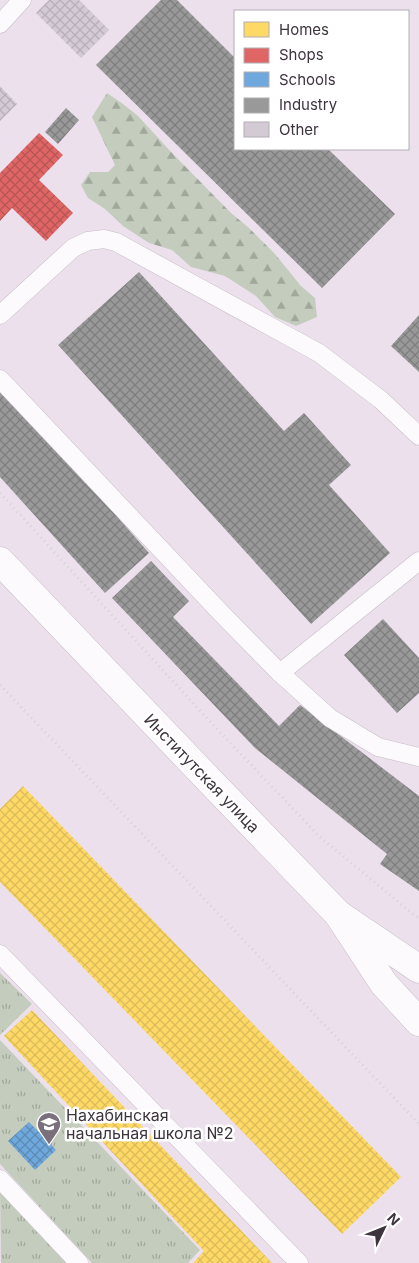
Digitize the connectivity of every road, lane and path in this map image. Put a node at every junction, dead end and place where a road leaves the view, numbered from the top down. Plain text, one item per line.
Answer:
1 (22, 0) edge
2 (0, 24) edge
3 (0, 315) edge
4 (0, 379) edge
5 (419, 436) edge
6 (0, 493) edge
7 (0, 561) edge
8 (419, 561) edge
9 (280, 673) junction
10 (0, 685) edge
11 (419, 757) edge
12 (338, 914) junction
13 (419, 918) edge
14 (0, 954) edge
15 (419, 969) edge
16 (419, 1022) edge
17 (419, 1124) edge
18 (0, 1179) edge
19 (79, 1263) edge
20 (299, 1263) edge

1 - 2 lane
3 - 5 lane
4 - 9 lane
6 - 13 path
7 - 12 street, Институтская улица
8 - 9 lane
9 - 11 lane
10 - 17 path
12 - 15 street, Институтская улица
12 - 16 street
14 - 20 lane
18 - 19 lane

